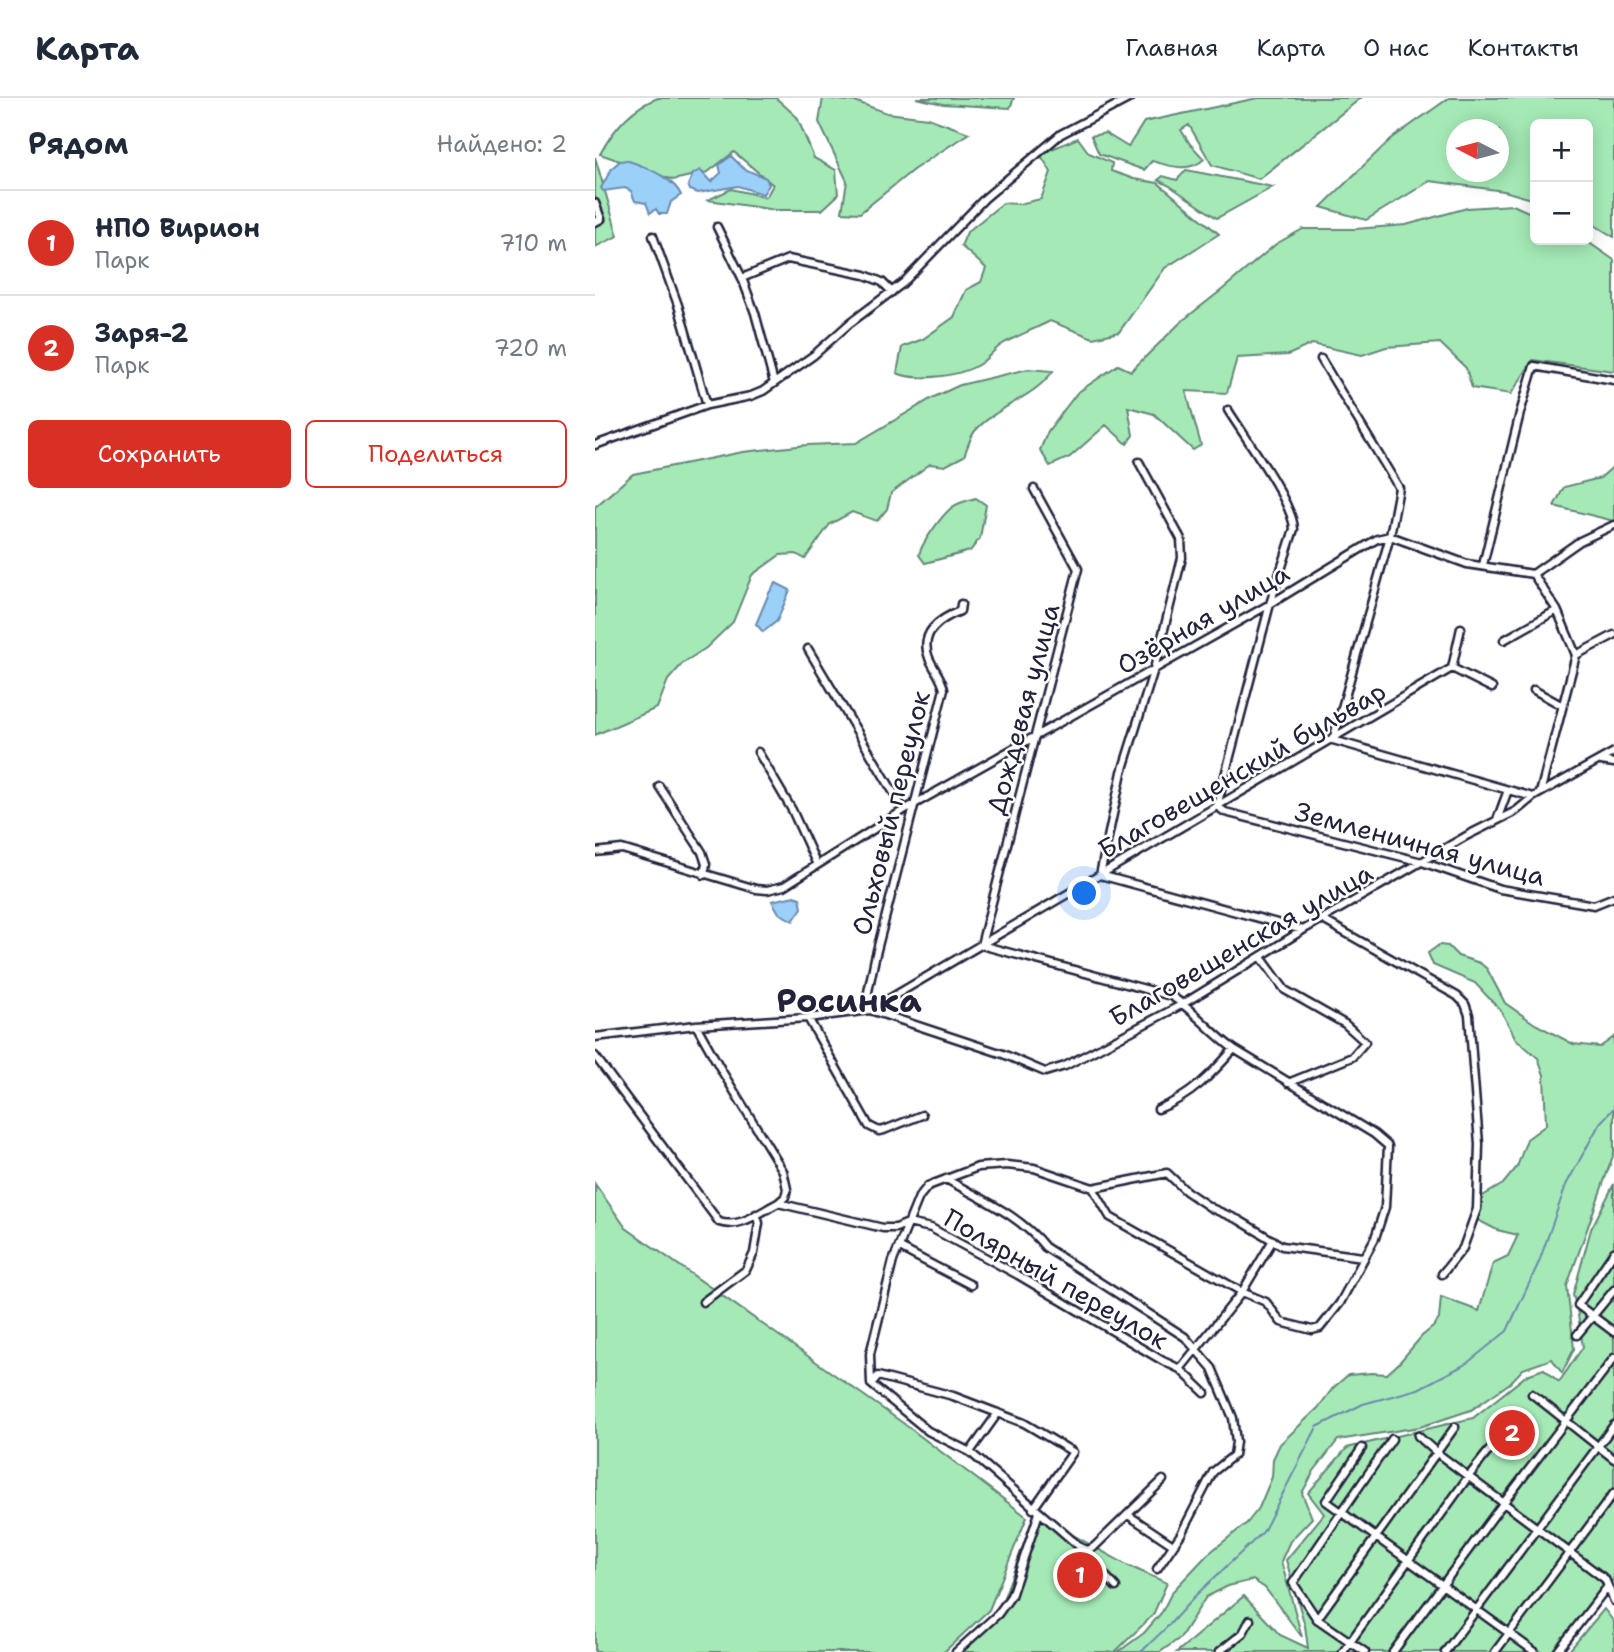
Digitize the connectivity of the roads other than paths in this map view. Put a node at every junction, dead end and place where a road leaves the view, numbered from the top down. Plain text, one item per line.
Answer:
1 (1130, 98) edge
2 (595, 203) edge
3 (595, 222) edge
4 (717, 227) dead end
5 (653, 236) dead end
6 (742, 278) junction
7 (892, 292) junction
8 (1321, 359) dead end
9 (1614, 380) edge
10 (774, 383) junction
11 (707, 405) junction
12 (1228, 410) dead end
13 (595, 445) edge
14 (1139, 462) dead end
15 (1034, 489) dead end
16 (1614, 525) edge
17 (1390, 536) junction
18 (1483, 565) junction
19 (1533, 574) junction
20 (961, 604) dead end
21 (1270, 604) junction
22 (1557, 610) junction
23 (1461, 628) dead end
24 (1614, 635) edge
25 (1504, 640) dead end
26 (808, 649) dead end
27 (1576, 655) junction
28 (1452, 668) junction
29 (1154, 669) junction
30 (1492, 688) dead end
31 (1534, 690) dead end
32 (1561, 705) junction
33 (1035, 738) junction
34 (1333, 740) junction
35 (758, 752) dead end
36 (1614, 752) edge
37 (1599, 760) junction
38 (1614, 762) edge
39 (659, 786) dead end
40 (1508, 790) junction
41 (1536, 795) junction
42 (915, 805) junction
43 (1217, 806) junction
44 (904, 810) junction
45 (1497, 820) junction
46 (595, 852) edge
47 (1422, 862) junction
48 (817, 865) junction
49 (704, 875) junction
50 (1100, 875) junction
51 (1614, 897) edge
52 (1323, 920) junction
53 (1303, 930) junction
54 (981, 945) junction
55 (1261, 957) junction
56 (1184, 1004) junction
57 (870, 1010) junction
58 (808, 1018) junction
59 (696, 1025) junction
60 (595, 1037) edge
61 (1234, 1049) junction
62 (595, 1056) edge
63 (1288, 1084) junction
64 (1158, 1109) dead end
65 (922, 1115) dead end
66 (946, 1179) junction
67 (1093, 1188) junction
68 (778, 1203) junction
69 (756, 1214) junction
70 (908, 1223) junction
71 (1273, 1240) junction
72 (900, 1248) junction
73 (1614, 1252) edge
74 (1363, 1257) junction
75 (1442, 1274) dead end
76 (971, 1285) dead end
77 (1614, 1290) edge
78 (1242, 1292) junction
79 (703, 1302) dead end
80 (1594, 1317) junction
81 (1614, 1332) edge
82 (1577, 1335) dead end
83 (1195, 1349) junction
84 (1614, 1358) edge
85 (1180, 1369) junction
86 (871, 1384) junction
87 (1205, 1393) dead end
88 (1532, 1394) dead end
89 (998, 1413) junction
90 (1518, 1414) dead end
91 (1567, 1420) junction
92 (1614, 1425) edge
93 (1455, 1427) dead end
94 (1418, 1436) dead end
95 (1392, 1439) dead end
96 (1597, 1447) junction
97 (1362, 1448) dead end
98 (970, 1452) junction
99 (1437, 1453) junction
100 (1614, 1459) edge
101 (1468, 1477) junction
102 (1163, 1480) dead end
103 (1614, 1493) edge
104 (1503, 1503) junction
105 (1036, 1511) junction
106 (1343, 1512) junction
107 (1128, 1515) junction
108 (1537, 1527) junction
109 (1377, 1536) junction
110 (1173, 1545) junction
111 (1570, 1553) junction
112 (1087, 1556) dead end
113 (1410, 1560) junction
114 (1157, 1569) dead end
115 (1443, 1586) junction
116 (1608, 1586) junction
117 (1116, 1587) dead end
118 (1614, 1601) edge
119 (1477, 1608) junction
120 (1317, 1619) junction
121 (1250, 1620) dead end
122 (1509, 1634) junction
123 (1350, 1641) junction
124 (957, 1652) edge
125 (1219, 1652) edge
126 (1343, 1652) edge
127 (1365, 1652) edge
128 (1393, 1652) edge
129 (1445, 1652) edge
130 (1495, 1652) edge
131 (1535, 1652) edge
132 (1557, 1652) edge

1 - 7 street
2 - 3 street
4 - 6 street
5 - 11 street
6 - 7 street
6 - 10 street
7 - 10 street
8 - 17 street
9 - 18 street
10 - 11 street
11 - 13 street
12 - 21 street
14 - 29 street
15 - 33 street, Дождевая улица
16 - 19 street
17 - 18 street
17 - 21 street, Озёрная улица
17 - 34 street
18 - 19 street
19 - 22 street
20 - 42 street, Ольховый переулок
21 - 29 street, Озёрная улица
21 - 43 street
22 - 25 street
22 - 27 street
23 - 28 street
24 - 27 street
26 - 44 street
27 - 32 street
28 - 30 street
28 - 34 street, Благовещенский бульвар
29 - 33 street, Озёрная улица
29 - 50 street
31 - 32 street
32 - 41 street
33 - 42 street, Озёрная улица
33 - 54 street, Дождевая улица
34 - 40 street
34 - 43 street, Благовещенский бульвар
35 - 48 street
36 - 37 street, Благовещенская улица
37 - 38 street
37 - 41 street, Благовещенская улица
39 - 49 street
40 - 41 street
40 - 45 street
41 - 45 street, Благовещенская улица
42 - 44 street, Озёрная улица
42 - 57 street, Ольховый переулок
43 - 47 street, Земленичная улица
43 - 50 street, Благовещенский бульвар
44 - 48 street, Озёрная улица
45 - 47 street, Благовещенская улица
46 - 49 street, Озёрная улица
47 - 51 street, Земленичная улица
47 - 52 street, Благовещенская улица
48 - 49 street, Озёрная улица
50 - 53 street
50 - 54 street, Благовещенский бульвар
52 - 53 street, Благовещенская улица
52 - 75 street
53 - 55 street, Благовещенская улица
54 - 56 street
54 - 57 street, Благовещенский бульвар
55 - 56 street, Благовещенская улица
55 - 63 street
56 - 57 street, Благовещенская улица
56 - 61 street
57 - 58 street
58 - 59 street
58 - 65 street
59 - 60 street
59 - 68 street
61 - 63 street
61 - 64 street
62 - 69 street
63 - 74 street
66 - 67 street
66 - 70 street
66 - 83 street
67 - 71 street
67 - 78 street
68 - 69 street
68 - 70 street, Полярный переулок
69 - 79 street
70 - 72 street
70 - 85 street, Полярный переулок
71 - 74 street
71 - 78 street
72 - 76 street
72 - 86 street
73 - 80 street
74 - 78 street
77 - 80 street
78 - 83 street
80 - 81 street
80 - 82 street
83 - 85 street
83 - 110 street
84 - 91 street
85 - 87 street
86 - 89 street
86 - 98 street
88 - 91 street
89 - 98 street
89 - 105 street
90 - 101 street
91 - 96 street
91 - 104 street
92 - 96 street
93 - 99 street
94 - 99 street
95 - 106 street
96 - 100 street
96 - 108 street
97 - 106 street
98 - 105 street
99 - 101 street
99 - 109 street
101 - 104 street
101 - 113 street
102 - 107 street
103 - 111 street
104 - 108 street
104 - 115 street
105 - 107 street
105 - 124 street
106 - 109 street
106 - 120 street
107 - 110 street
108 - 111 street
108 - 119 street
109 - 113 street
109 - 120 street
110 - 114 street
111 - 116 street
111 - 122 street
112 - 117 street
113 - 115 street
113 - 123 street
115 - 119 street
115 - 128 street
116 - 118 street
116 - 132 street
119 - 122 street
119 - 129 street
120 - 123 street
121 - 125 street
122 - 130 street
122 - 131 street
123 - 126 street
123 - 127 street

